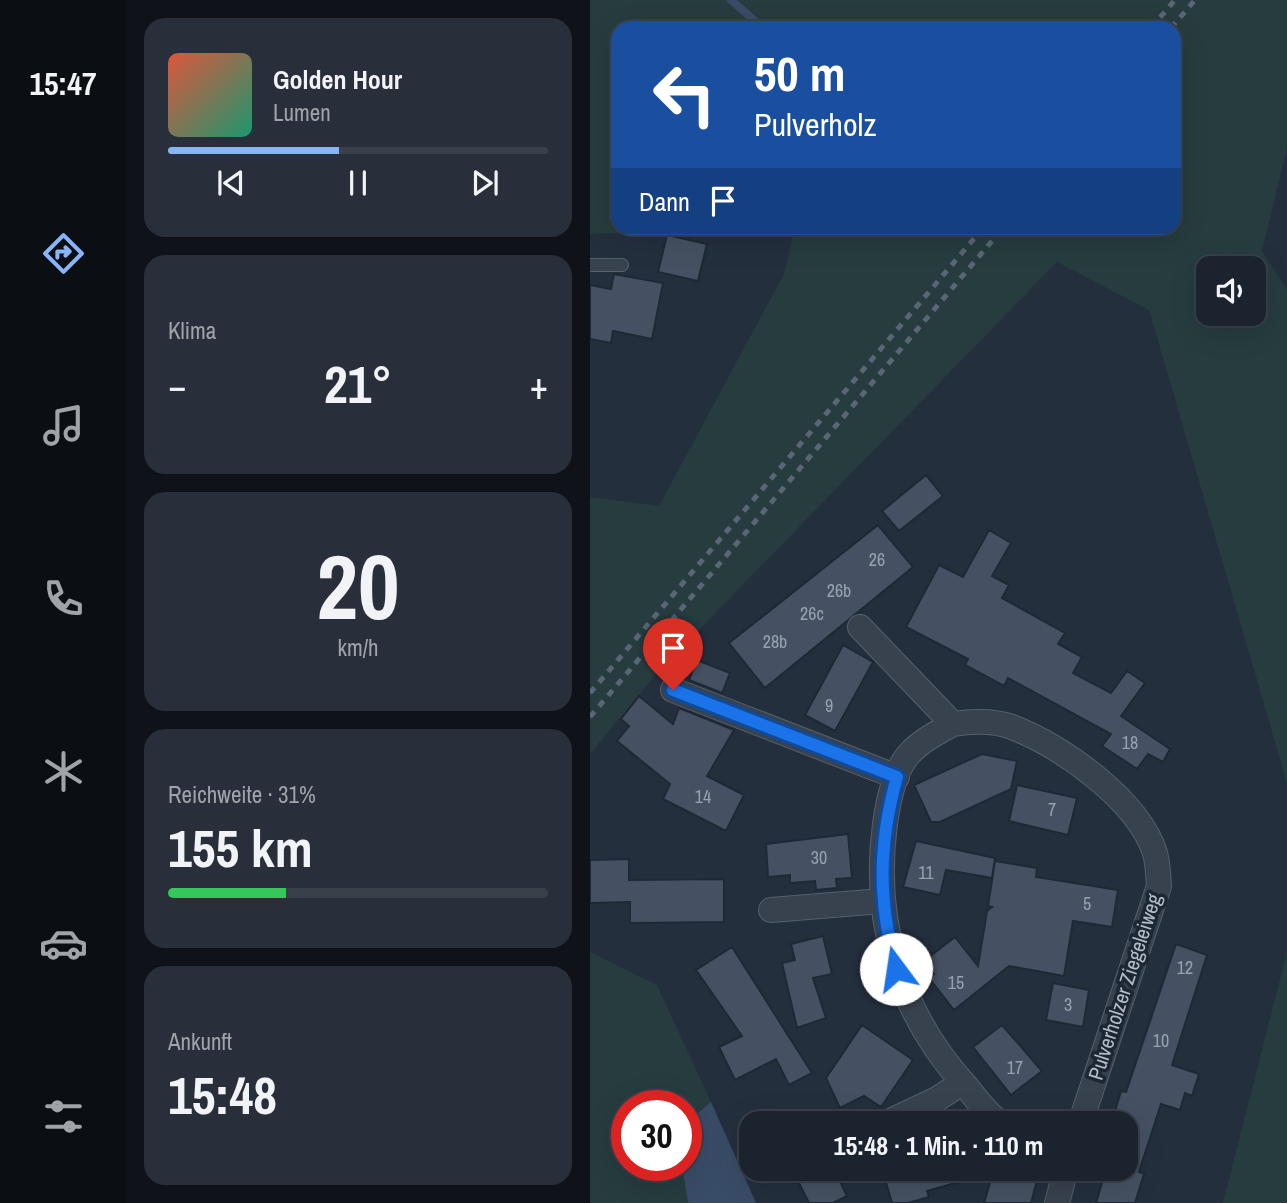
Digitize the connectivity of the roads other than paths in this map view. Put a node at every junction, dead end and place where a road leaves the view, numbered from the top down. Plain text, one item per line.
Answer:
1 (590, 265) edge
2 (622, 265) dead end
3 (860, 626) dead end
4 (673, 690) dead end
5 (953, 724) junction
6 (897, 777) junction
7 (882, 901) junction
8 (771, 910) dead end
9 (962, 1083) junction
10 (911, 1111) edge
11 (989, 1111) edge
12 (1084, 1111) edge
13 (1063, 1181) edge
14 (1057, 1203) edge

1 - 2 lane
3 - 5 street
4 - 6 street
5 - 6 street, Pulverholzer Ziegeleiweg
5 - 12 street, Pulverholzer Ziegeleiweg
6 - 7 street, Pulverholzer Ziegeleiweg
7 - 8 street
7 - 9 street, Pulverholzer Ziegeleiweg
9 - 10 street
9 - 11 street, Pulverholzer Ziegeleiweg
13 - 14 street

